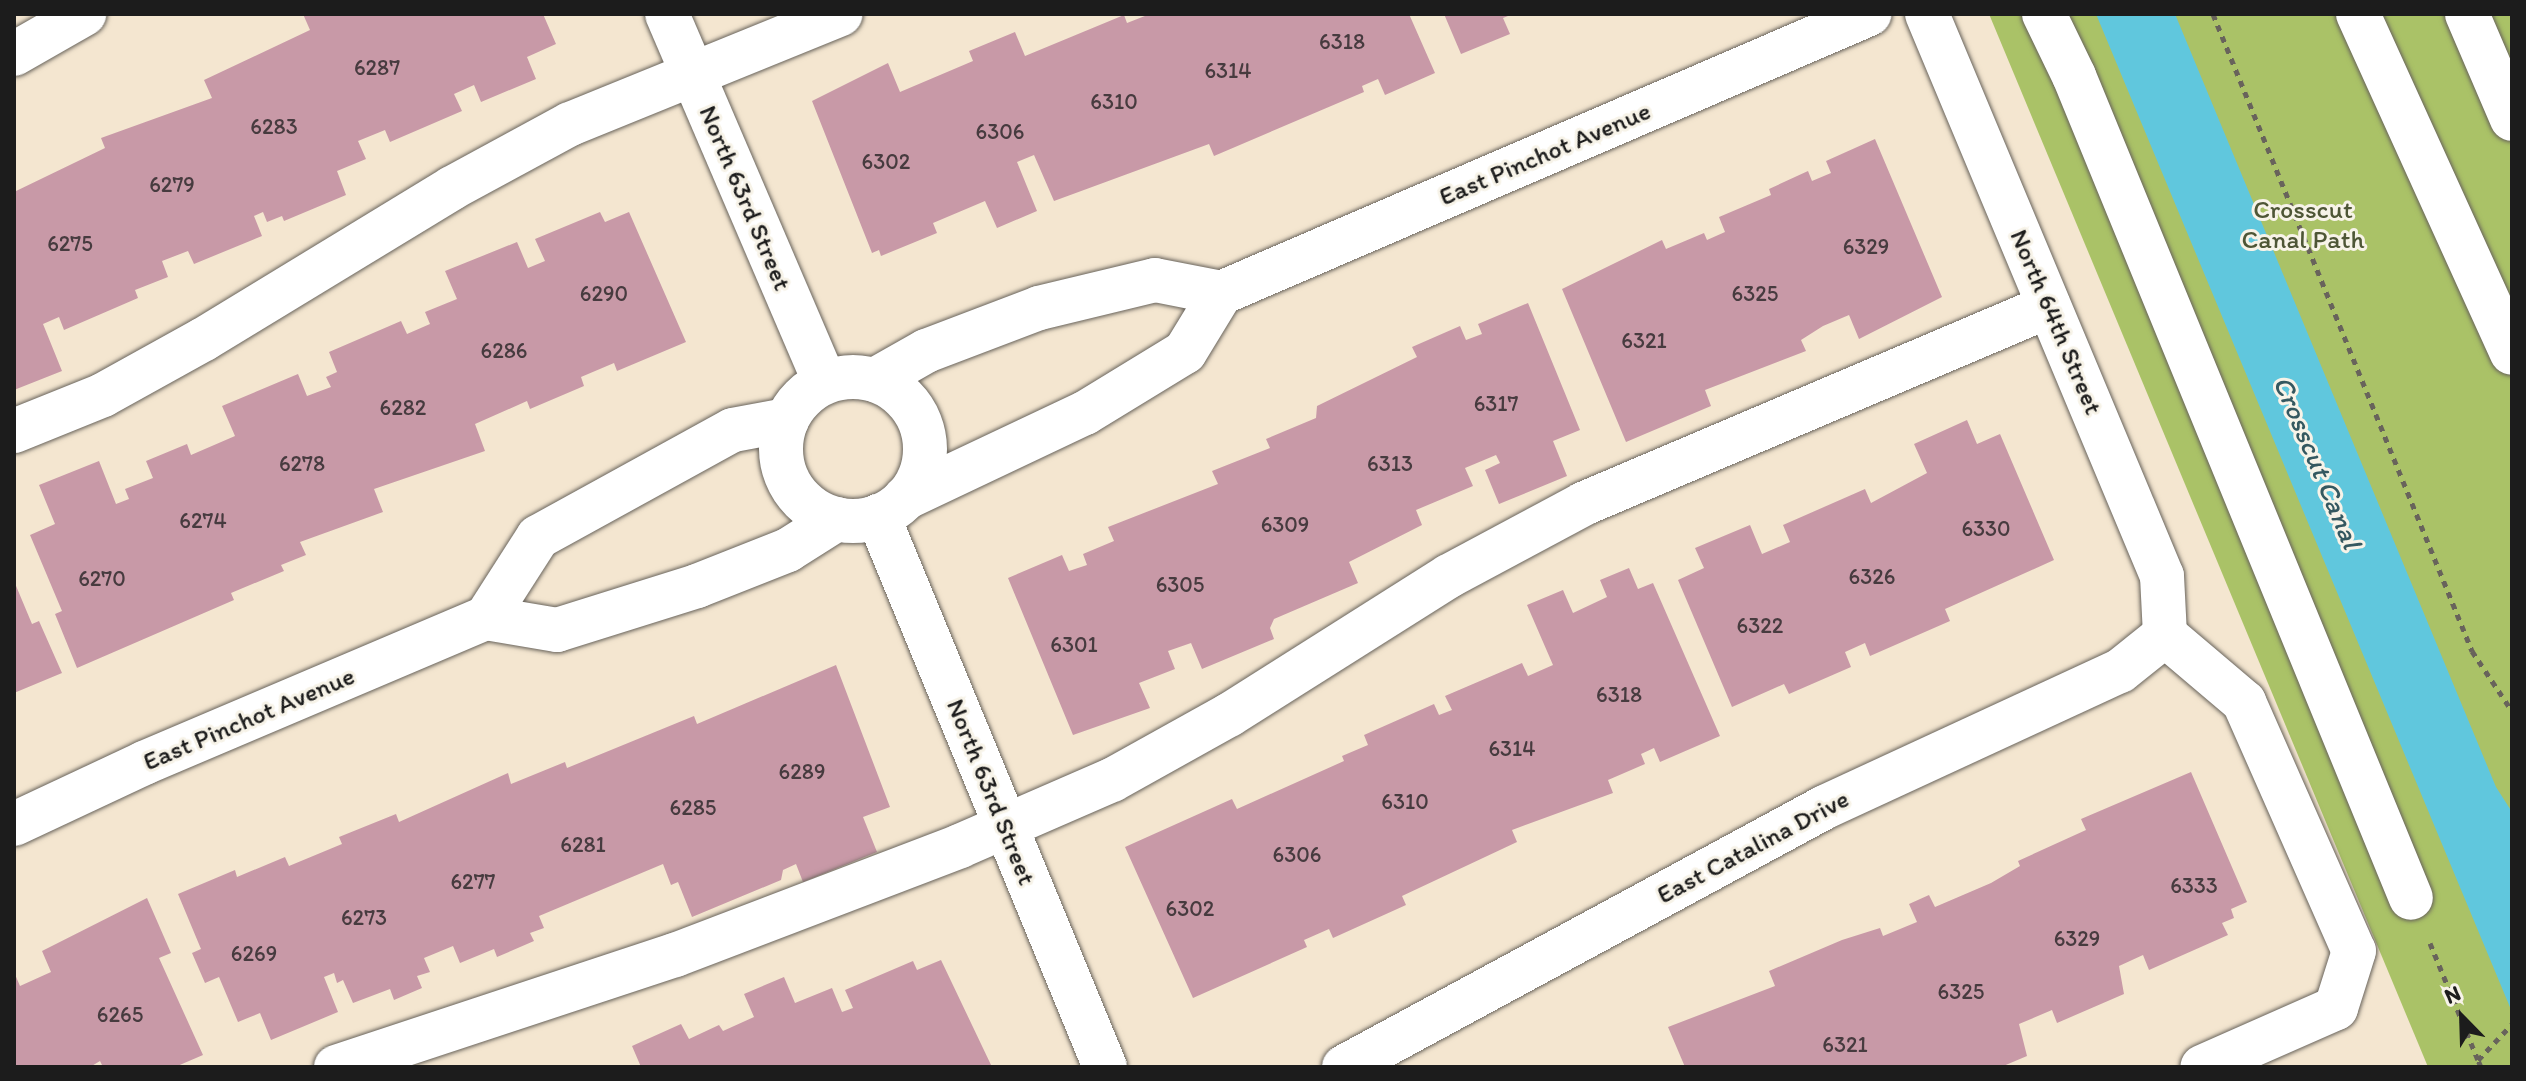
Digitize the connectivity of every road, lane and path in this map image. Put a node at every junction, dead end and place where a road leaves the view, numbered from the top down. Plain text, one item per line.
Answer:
1 (84, 14) edge
2 (667, 14) edge
3 (841, 14) edge
4 (1869, 14) edge
5 (1927, 14) edge
6 (2044, 14) edge
7 (2213, 14) edge
8 (2358, 14) edge
9 (2467, 14) edge
10 (14, 54) edge
11 (691, 71) junction
12 (2512, 119) edge
13 (1221, 293) junction
14 (2049, 306) junction
15 (2512, 353) edge
16 (875, 380) junction
17 (825, 382) junction
18 (787, 420) junction
19 (14, 431) edge
20 (873, 511) junction
21 (486, 618) junction
22 (2165, 635) junction
23 (2512, 711) edge
24 (14, 824) edge
25 (1005, 828) junction
26 (2411, 898) joint
27 (2512, 1024) edge
28 (2480, 1064) edge
29 (336, 1067) edge
30 (1105, 1067) edge
31 (1344, 1067) edge
32 (2202, 1067) edge

1 - 10 street
2 - 11 street, North 63rd Street
3 - 11 street
4 - 13 street, East Pinchot Avenue
5 - 14 street, North 64th Street
6 - 26 street
7 - 23 path
8 - 15 street
9 - 12 street
11 - 17 street, North 63rd Street
11 - 19 street
13 - 16 street
13 - 20 street
14 - 22 street, North 64th Street
14 - 25 street
16 - 17 street
16 - 20 street
17 - 18 street
18 - 20 street
18 - 21 street
20 - 21 street
20 - 25 street, North 63rd Street
21 - 24 street, East Pinchot Avenue
22 - 31 street, East Catalina Drive
22 - 32 street
25 - 29 street
25 - 30 street, North 63rd Street
26 - 28 path
27 - 28 path

